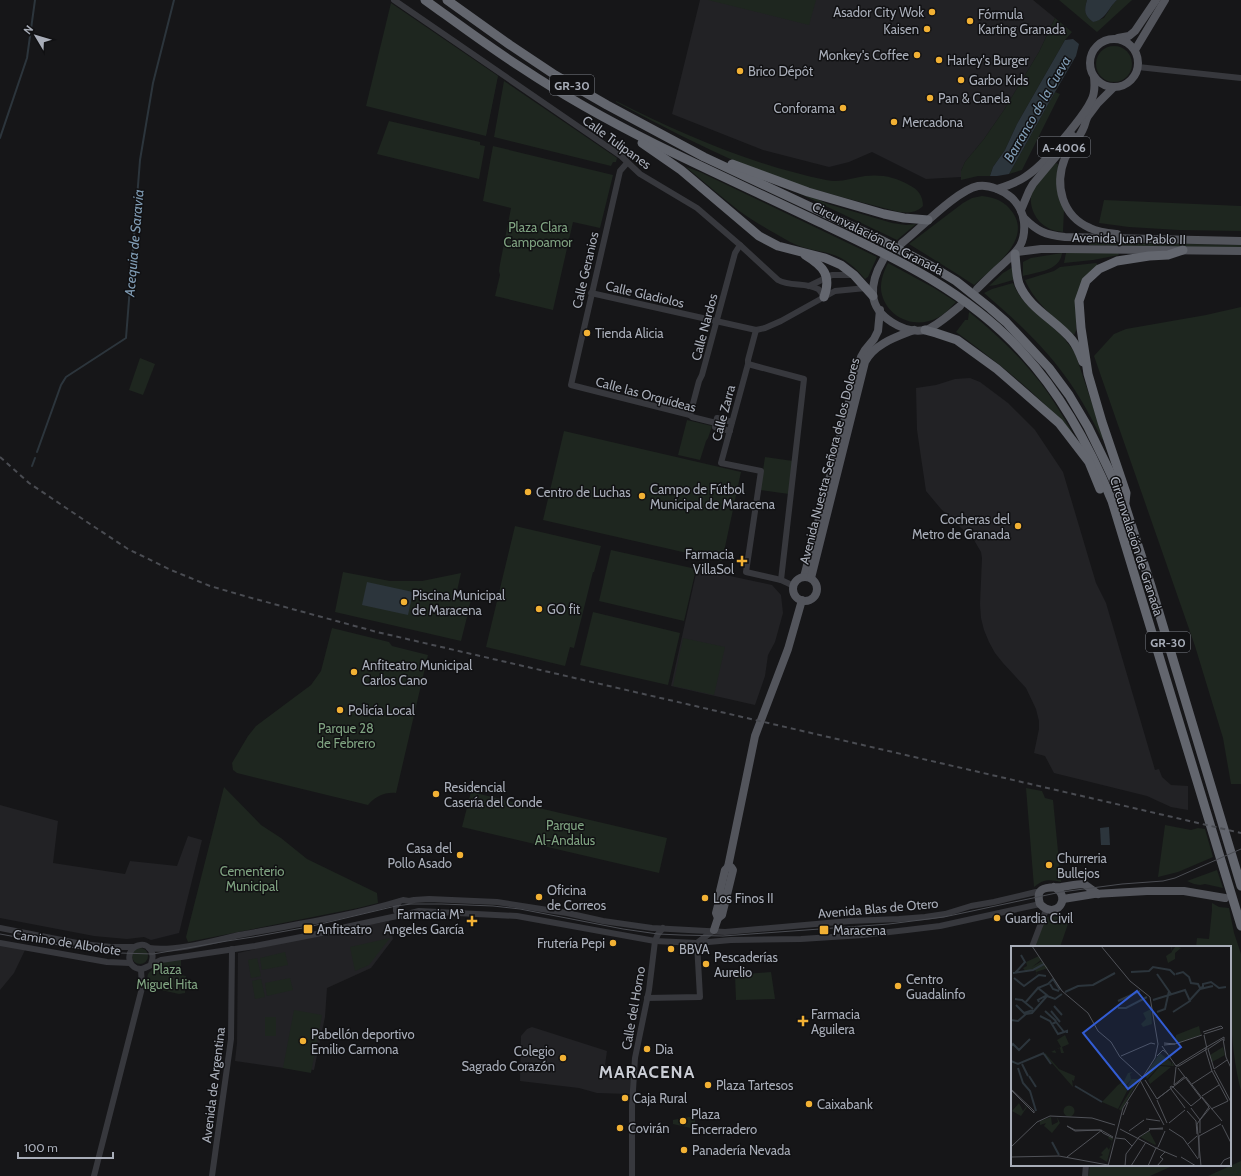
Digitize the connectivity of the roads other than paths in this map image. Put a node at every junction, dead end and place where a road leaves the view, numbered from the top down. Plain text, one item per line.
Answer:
1 (394, 0) edge
2 (425, 0) edge
3 (447, 0) edge
4 (1156, 0) edge
5 (1165, 0) edge
6 (1118, 38) junction
7 (1135, 50) junction
8 (1138, 67) junction
9 (1094, 77) junction
10 (1241, 78) edge
11 (1112, 88) junction
12 (1087, 118) junction
13 (625, 128) junction
14 (704, 157) junction
15 (627, 163) junction
16 (997, 189) junction
17 (1022, 214) junction
18 (928, 220) junction
19 (1135, 239) junction
20 (1241, 241) edge
21 (902, 243) dead end
22 (740, 245) junction
23 (1183, 250) junction
24 (1241, 251) edge
25 (801, 252) junction
26 (1016, 253) junction
27 (883, 260) dead end
28 (854, 275) junction
29 (827, 277) junction
30 (874, 280) junction
31 (809, 286) junction
32 (866, 288) junction
33 (977, 289) dead end
34 (591, 293) junction
35 (824, 296) junction
36 (873, 296) junction
37 (960, 306) dead end
38 (880, 310) junction
39 (716, 322) junction
40 (756, 330) junction
41 (914, 330) junction
42 (925, 330) junction
43 (748, 364) junction
44 (1088, 374) junction
45 (571, 386) joint
46 (690, 415) junction
47 (732, 422) junction
48 (716, 423) junction
49 (730, 431) junction
50 (1125, 506) junction
51 (1121, 529) junction
52 (808, 577) junction
53 (781, 580) junction
54 (794, 586) junction
55 (802, 600) junction
56 (1240, 884) edge
57 (1054, 887) junction
58 (1040, 892) junction
59 (1098, 894) junction
60 (1225, 898) dead end
61 (1062, 899) junction
62 (408, 901) junction
63 (398, 902) junction
64 (1043, 907) junction
65 (411, 913) junction
66 (402, 916) junction
67 (1240, 924) edge
68 (0, 928) edge
69 (663, 928) junction
70 (714, 930) junction
71 (655, 941) junction
72 (714, 942) junction
73 (0, 943) edge
74 (698, 943) junction
75 (1032, 946) edge
76 (133, 947) junction
77 (149, 948) junction
78 (232, 949) junction
79 (130, 963) junction
80 (151, 964) junction
81 (141, 969) junction
82 (647, 998) junction
83 (1086, 1166) edge
84 (94, 1176) edge
85 (212, 1176) edge
86 (632, 1176) edge
87 (1085, 1176) edge

1 - 15 street, Calle Tulipanes
2 - 13 highway, Circunvalación de Granada / GR-30
3 - 14 highway, Circunvalación de Granada / GR-30
4 - 6 main road, A-4006
5 - 7 main road
6 - 7 main road
6 - 9 main road, A-4006
7 - 8 main road
8 - 10 street
8 - 11 main road, A-4006
9 - 11 main road
9 - 16 main road, A-4006
11 - 12 main road, A-4006
12 - 17 main road, A-4006
12 - 19 main road
13 - 25 highway
13 - 51 highway, Circunvalación de Granada / GR-30
14 - 18 highway
14 - 50 highway, Circunvalación de Granada / GR-30
15 - 22 street, Calle Tulipanes
15 - 34 street, Calle Geranios
16 - 17 main road, Avenida Juan Pablo II
16 - 18 main road
17 - 19 main road, Avenida Juan Pablo II
17 - 26 main road
18 - 21 main road
19 - 20 main road, Avenida Juan Pablo II
22 - 31 street, Calle Tulipanes
22 - 39 street, Calle Nardos
23 - 24 main road, Avenida Juan Pablo II
23 - 26 main road, Avenida Juan Pablo II
23 - 44 highway
25 - 28 highway
25 - 29 highway
26 - 33 main road
26 - 44 highway
27 - 30 main road
28 - 29 street
28 - 32 highway
29 - 31 street
29 - 35 highway
30 - 32 street
30 - 36 main road
31 - 35 street, Calle Tulipanes
32 - 35 street
32 - 36 highway
34 - 39 street, Calle Gladiolos
34 - 45 street, Calle Geranios
35 - 40 street
36 - 38 main road
37 - 42 main road
38 - 41 main road
38 - 52 main road, Avenida Nuestra Señora de los Dolores
39 - 40 street, Calle Gladiolos
39 - 46 street, Calle Nardos
40 - 43 street, Calle Zarra
41 - 42 main road
41 - 52 main road, Avenida Nuestra Señora de los Dolores
42 - 51 highway
43 - 47 street, Calle Zarra
43 - 53 street
44 - 50 highway
45 - 46 street, Calle las Orquídeas
46 - 48 street, Calle las Orquídeas
47 - 48 street, Calle las Orquídeas
47 - 49 street, Calle Zarra
48 - 49 street, Calle las Orquídeas
49 - 53 street, Calle Zarra
50 - 56 highway, Circunvalación de Granada / GR-30
51 - 67 highway, Circunvalación de Granada / GR-30
52 - 54 main road
52 - 55 main road
53 - 54 street
54 - 55 main road
55 - 70 main road
57 - 58 main road
57 - 59 main road
57 - 61 main road
58 - 64 main road
58 - 70 street, Avenida Blas de Otero
59 - 60 main road
59 - 61 main road
61 - 64 main road
62 - 63 street
62 - 65 street
62 - 69 street, Avenida Blas de Otero
63 - 66 street
63 - 77 street
64 - 72 street, Avenida Blas de Otero
64 - 75 street
65 - 66 street
65 - 71 street, Avenida Blas de Otero
66 - 78 street
68 - 76 street, Camino de Albolote
69 - 70 street, Avenida Blas de Otero
69 - 71 street
70 - 72 street
70 - 74 street
71 - 74 street, Avenida Blas de Otero
71 - 82 street, Calle del Horno
72 - 74 street, Avenida Blas de Otero
73 - 79 street, Camino de Albolote
74 - 82 street
76 - 77 street
76 - 79 street
77 - 80 street
78 - 80 street
78 - 85 street, Avenida de Argentina
79 - 81 street
80 - 81 street
81 - 84 street
82 - 86 street, Calle del Horno
83 - 87 street

